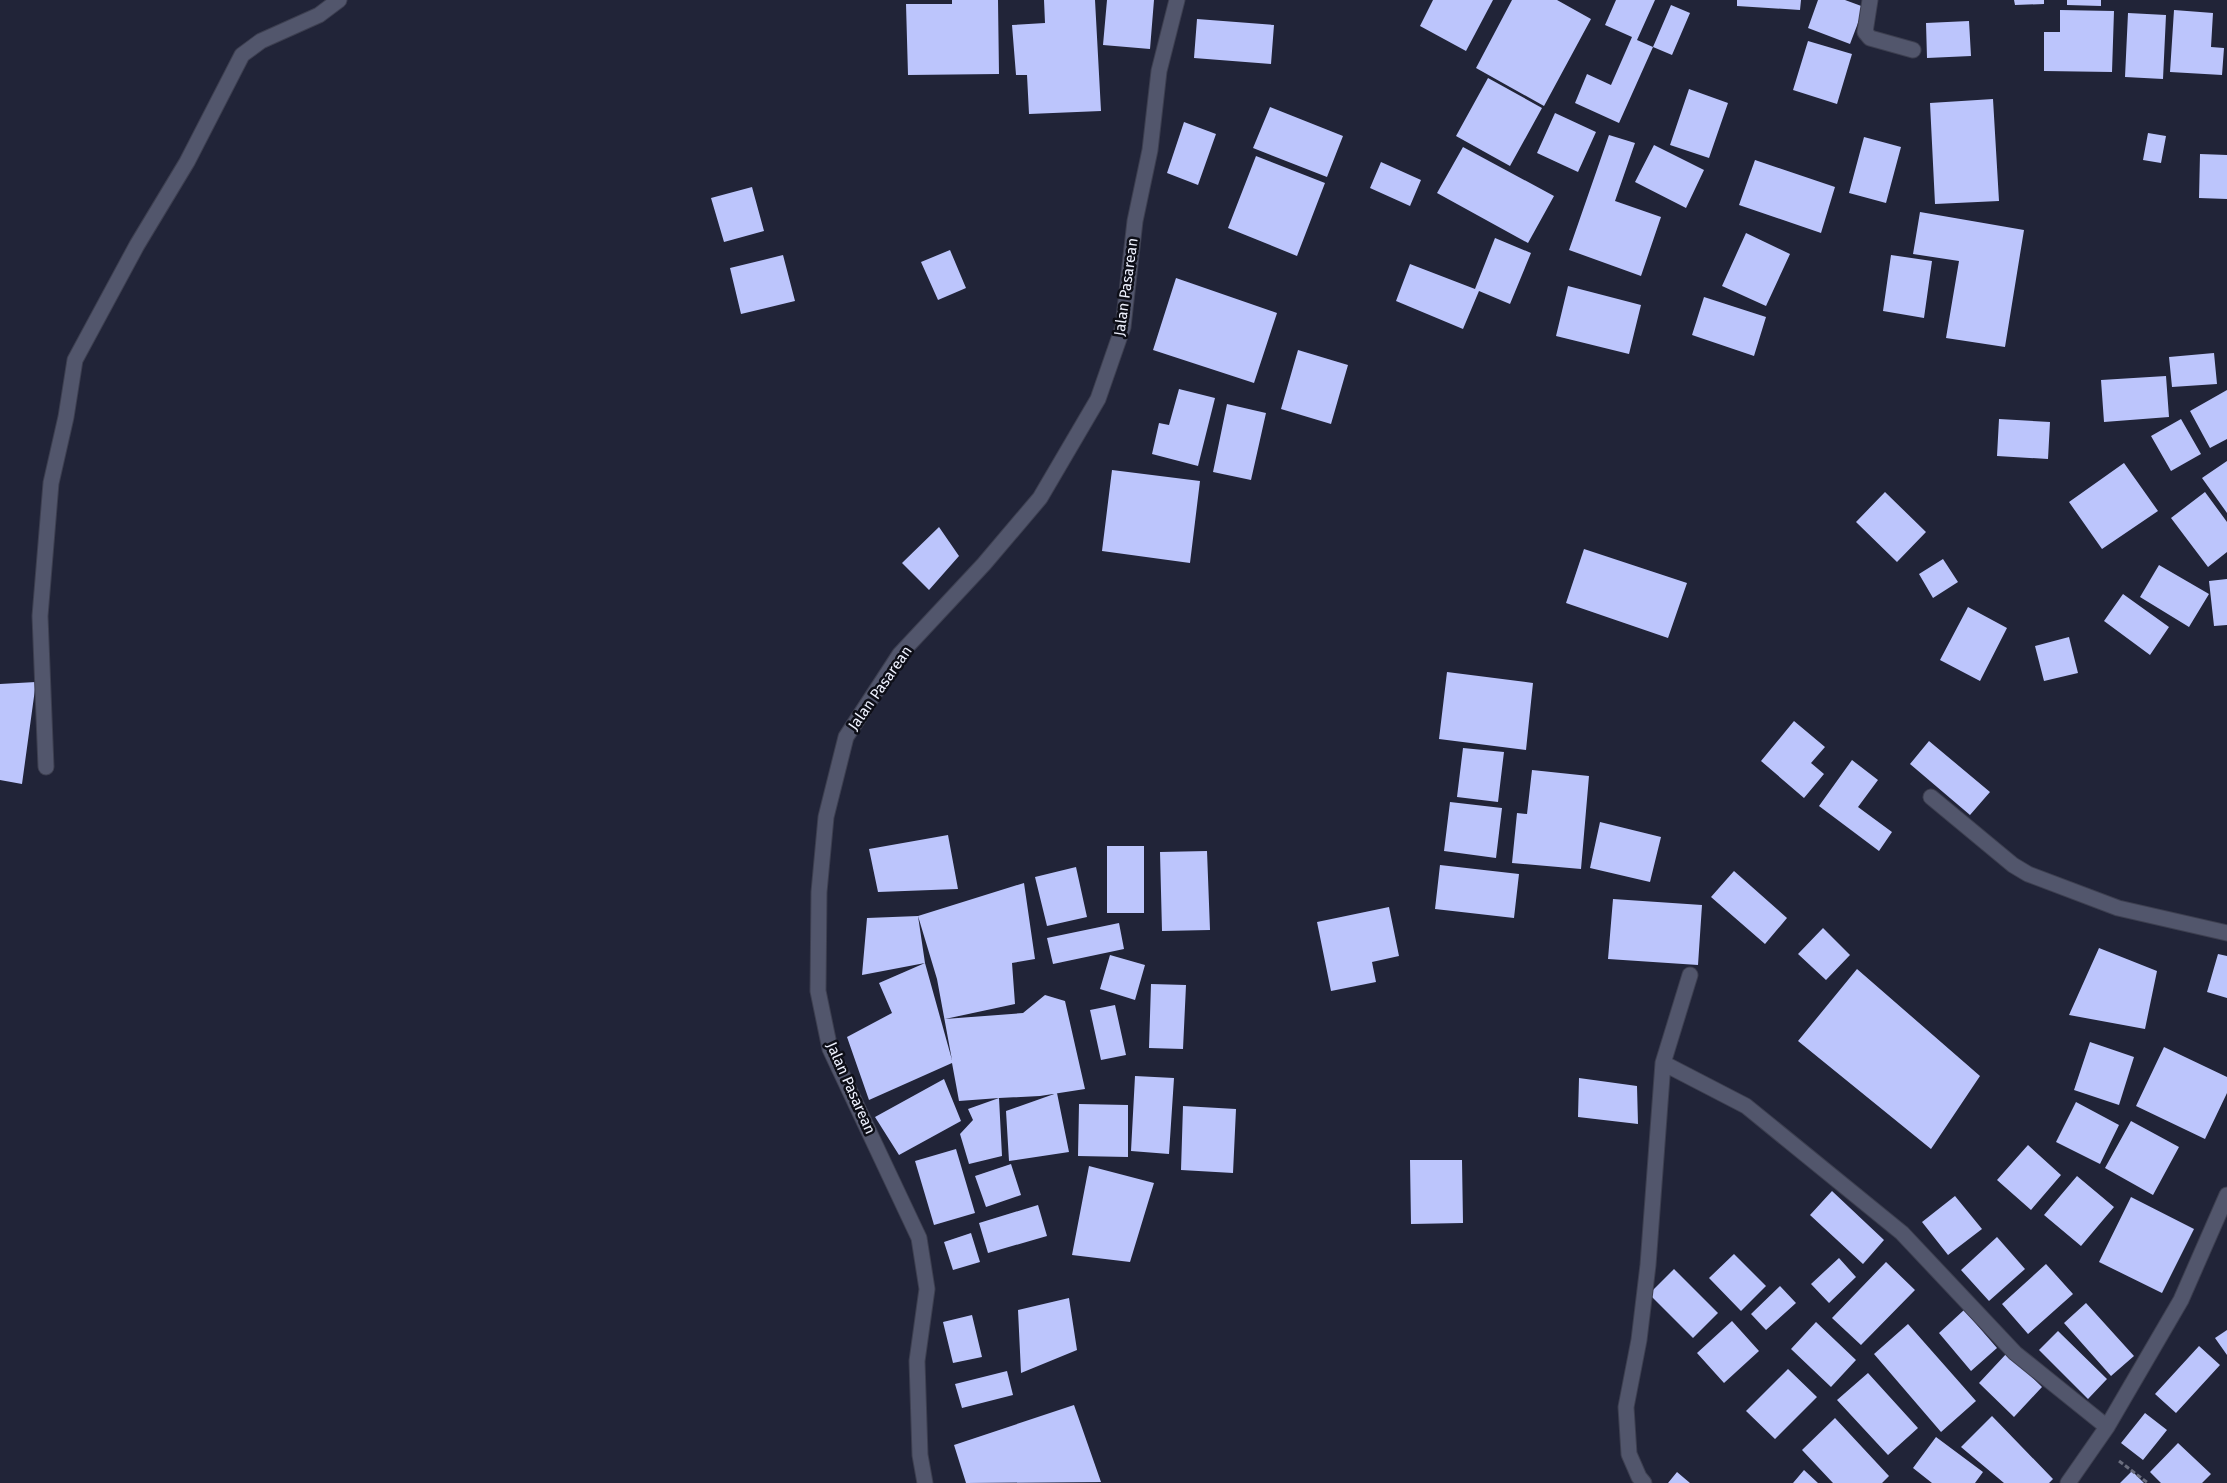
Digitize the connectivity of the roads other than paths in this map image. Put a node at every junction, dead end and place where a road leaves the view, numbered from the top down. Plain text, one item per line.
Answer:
1 (339, 0) edge
2 (1177, 0) edge
3 (1870, 0) edge
4 (1913, 50) dead end
5 (46, 767) dead end
6 (1931, 797) dead end
7 (2227, 933) edge
8 (1690, 974) dead end
9 (1663, 1063) junction
10 (2227, 1195) edge
11 (2107, 1427) junction
12 (926, 1483) edge
13 (1644, 1483) edge
14 (2068, 1483) edge

1 - 5 street
2 - 12 street, Jalan Pasarean
3 - 4 street
6 - 7 street
8 - 9 street
9 - 11 street
9 - 13 street
10 - 11 street
11 - 14 street

